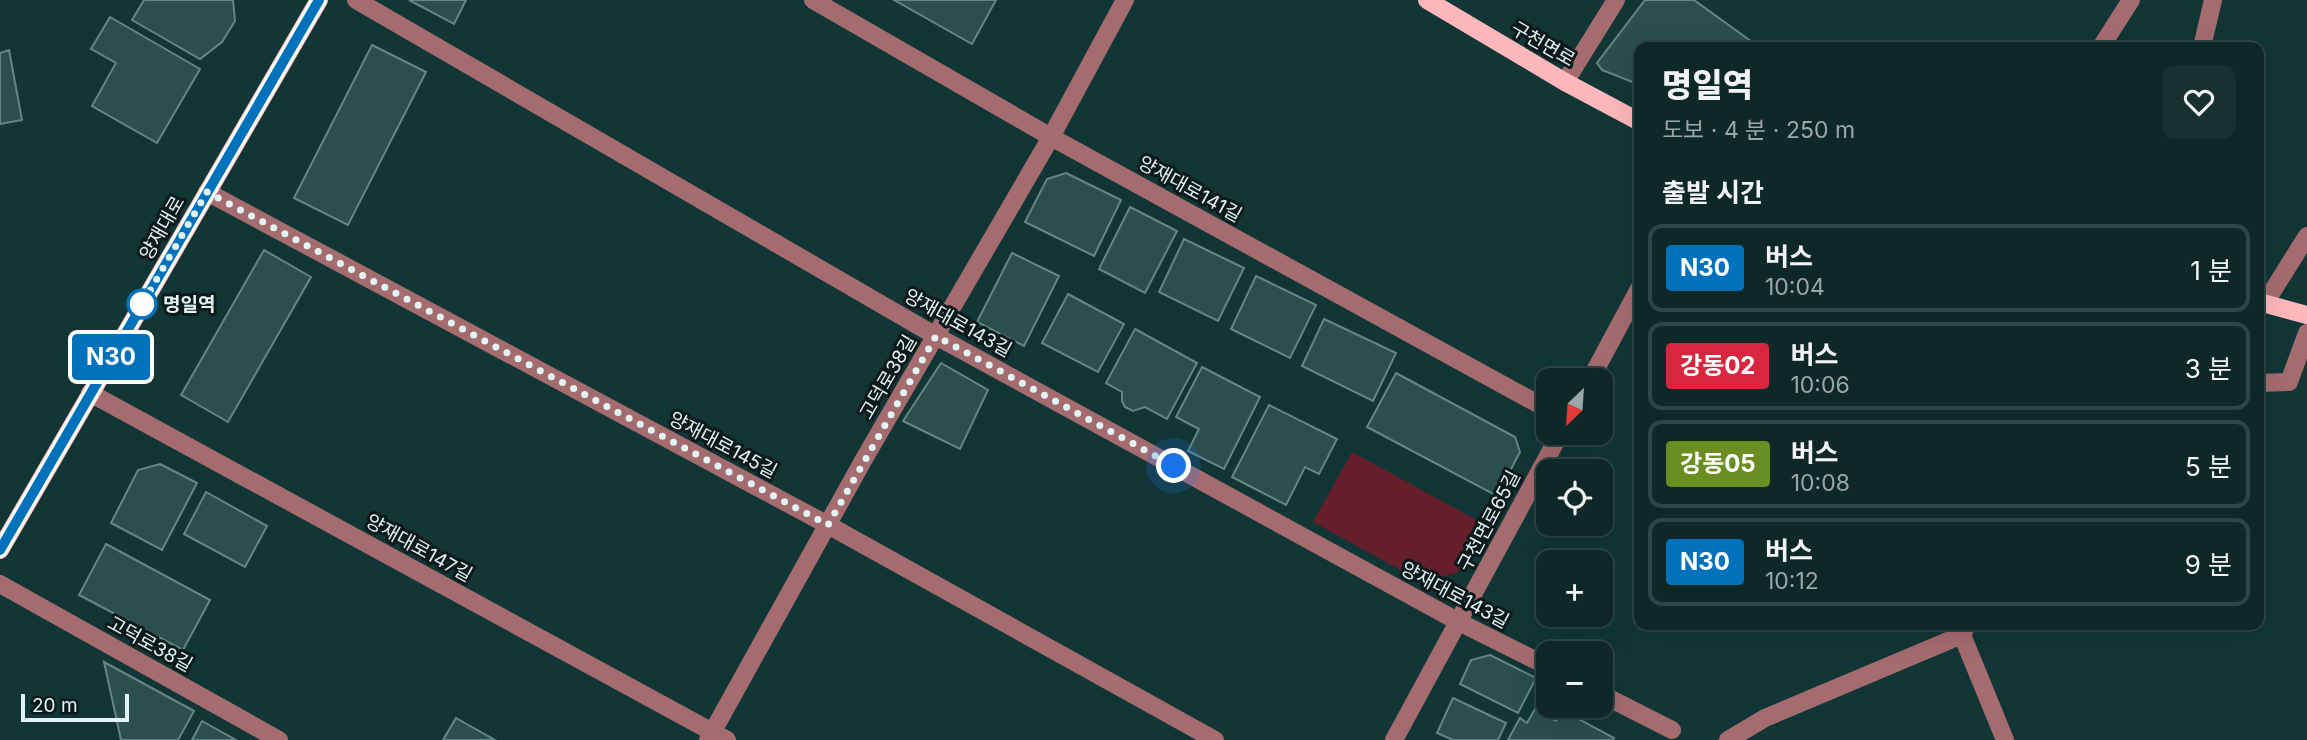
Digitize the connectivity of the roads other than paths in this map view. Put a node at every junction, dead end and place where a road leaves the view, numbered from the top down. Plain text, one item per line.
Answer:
1 (319, 0) edge
2 (356, 0) edge
3 (813, 0) edge
4 (1125, 0) edge
5 (1427, 0) edge
6 (1616, 0) edge
7 (2131, 0) edge
8 (2213, 0) edge
9 (2104, 42) edge
10 (2203, 42) edge
11 (1565, 82) junction
12 (1634, 119) edge
13 (1051, 137) junction
14 (207, 192) junction
15 (2307, 236) edge
16 (1634, 298) edge
17 (2264, 299) edge
18 (2264, 303) edge
19 (2307, 315) edge
20 (2307, 333) edge
21 (936, 336) junction
22 (1596, 368) edge
23 (2264, 383) edge
24 (90, 393) junction
25 (1536, 403) edge
26 (1554, 445) edge
27 (828, 525) junction
28 (0, 550) edge
29 (0, 584) edge
30 (1459, 622) junction
31 (1964, 630) edge
32 (1536, 660) edge
33 (1613, 700) edge
34 (1672, 730) dead end
35 (716, 737) edge
36 (279, 740) edge
37 (1215, 740) edge
38 (1395, 740) edge
39 (1728, 740) edge
40 (2005, 740) edge

1 - 14 main road, 양재대로
2 - 21 street, 양재대로143길
3 - 13 street, 양재대로141길
4 - 13 street, 고덕로38길
5 - 11 main road, 구천면로
6 - 11 street
7 - 9 street
8 - 10 street
11 - 12 main road, 구천면로
13 - 21 street, 고덕로38길
13 - 25 street, 양재대로141길
14 - 24 main road, 양재대로
14 - 27 street, 양재대로145길
15 - 17 street
16 - 22 street
18 - 19 main road
20 - 23 street
21 - 27 street, 고덕로38길
21 - 30 street, 양재대로143길
24 - 28 main road, 양재대로
24 - 35 street, 양재대로147길
26 - 30 street, 구천면로65길
27 - 35 street, 고덕로38길
27 - 37 street, 양재대로145길
29 - 36 street, 고덕로38길
30 - 32 street, 양재대로143길
30 - 38 street, 구천면로65길
31 - 39 street
31 - 40 street
33 - 34 street

